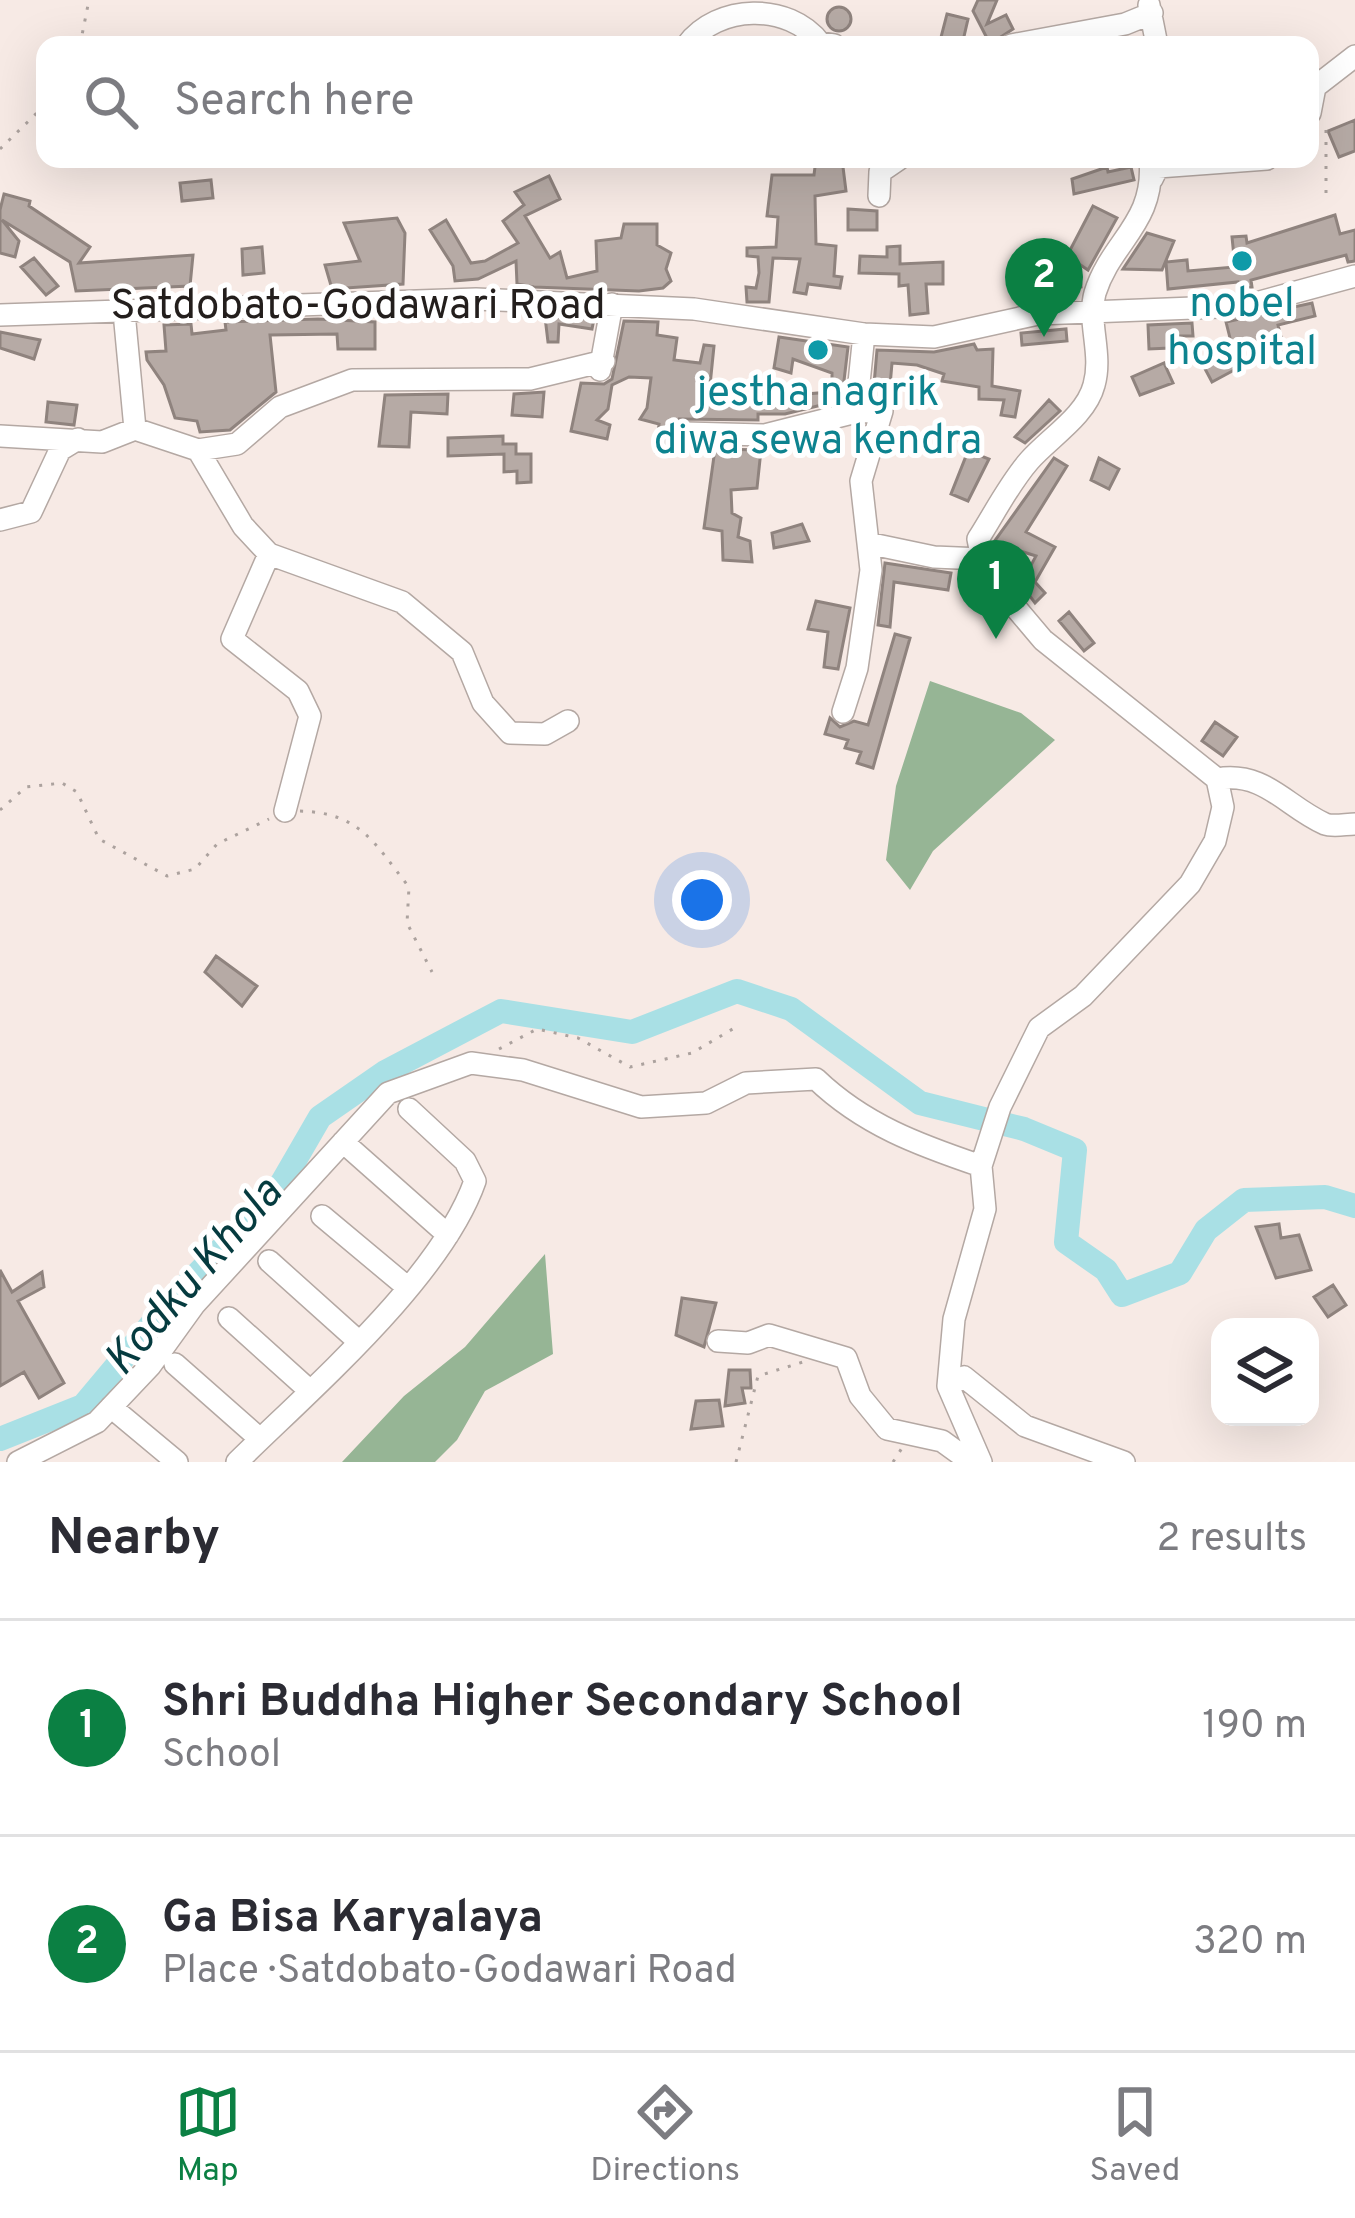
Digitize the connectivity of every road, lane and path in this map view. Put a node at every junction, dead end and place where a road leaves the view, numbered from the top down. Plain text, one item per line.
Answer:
1 (89, 0) edge
2 (1153, 5) edge
3 (82, 36) edge
4 (694, 36) edge
5 (814, 36) edge
6 (1060, 36) edge
7 (1155, 36) edge
8 (1355, 56) edge
9 (1319, 84) edge
10 (36, 114) edge
11 (1319, 119) edge
12 (0, 149) edge
13 (886, 168) edge
14 (1151, 169) edge
15 (1326, 193) dead end
16 (879, 196) dead end
17 (1355, 277) edge
18 (612, 304) junction
19 (1094, 310) junction
20 (124, 312) junction
21 (0, 314) edge
22 (864, 334) junction
23 (856, 412) junction
24 (135, 429) junction
25 (685, 433) dead end
26 (0, 436) edge
27 (79, 440) junction
28 (198, 450) junction
29 (0, 520) edge
30 (872, 544) junction
31 (269, 554) junction
32 (982, 559) junction
33 (843, 712) dead end
34 (568, 721) dead end
35 (1217, 779) junction
36 (0, 810) edge
37 (285, 811) junction
38 (1355, 824) edge
39 (433, 972) dead end
40 (736, 1027) dead end
41 (471, 1064) junction
42 (409, 1109) dead end
43 (343, 1142) junction
44 (981, 1166) junction
45 (322, 1216) dead end
46 (448, 1235) junction
47 (268, 1261) dead end
48 (406, 1287) junction
49 (229, 1318) dead end
50 (357, 1340) junction
51 (718, 1341) dead end
52 (833, 1352) junction
53 (175, 1364) dead end
54 (948, 1387) junction
55 (309, 1390) junction
56 (111, 1408) junction
57 (260, 1439) junction
58 (18, 1462) edge
59 (177, 1462) edge
60 (237, 1462) edge
61 (736, 1462) edge
62 (971, 1462) edge
63 (981, 1462) edge
64 (1124, 1462) edge

1 - 3 path
2 - 6 street
2 - 7 street
4 - 5 street
8 - 9 street
10 - 12 path
11 - 15 path
13 - 16 street
14 - 19 street
17 - 19 street, Satdobato-Godawari Road
18 - 20 street, Satdobato-Godawari Road
18 - 22 street, Satdobato-Godawari Road
18 - 28 street
19 - 22 street, Satdobato-Godawari Road
19 - 32 street
20 - 21 street, Satdobato-Godawari Road
20 - 24 street
22 - 23 street
23 - 25 street
23 - 30 street
24 - 27 street
24 - 28 street
26 - 27 street
27 - 29 street
28 - 31 street
30 - 32 street
30 - 33 street
31 - 34 street
31 - 37 street
32 - 35 street
35 - 38 street
35 - 44 street
36 - 37 path
37 - 39 path
40 - 41 path
41 - 43 street
41 - 44 street
42 - 46 street
43 - 46 street
43 - 56 street
44 - 54 street
45 - 48 street
46 - 48 street
47 - 50 street
48 - 50 street
49 - 55 street
50 - 55 street
51 - 52 street
52 - 61 path
52 - 62 street
53 - 57 street
54 - 63 street
54 - 64 street
55 - 57 street
56 - 58 street
56 - 59 street
57 - 60 street

